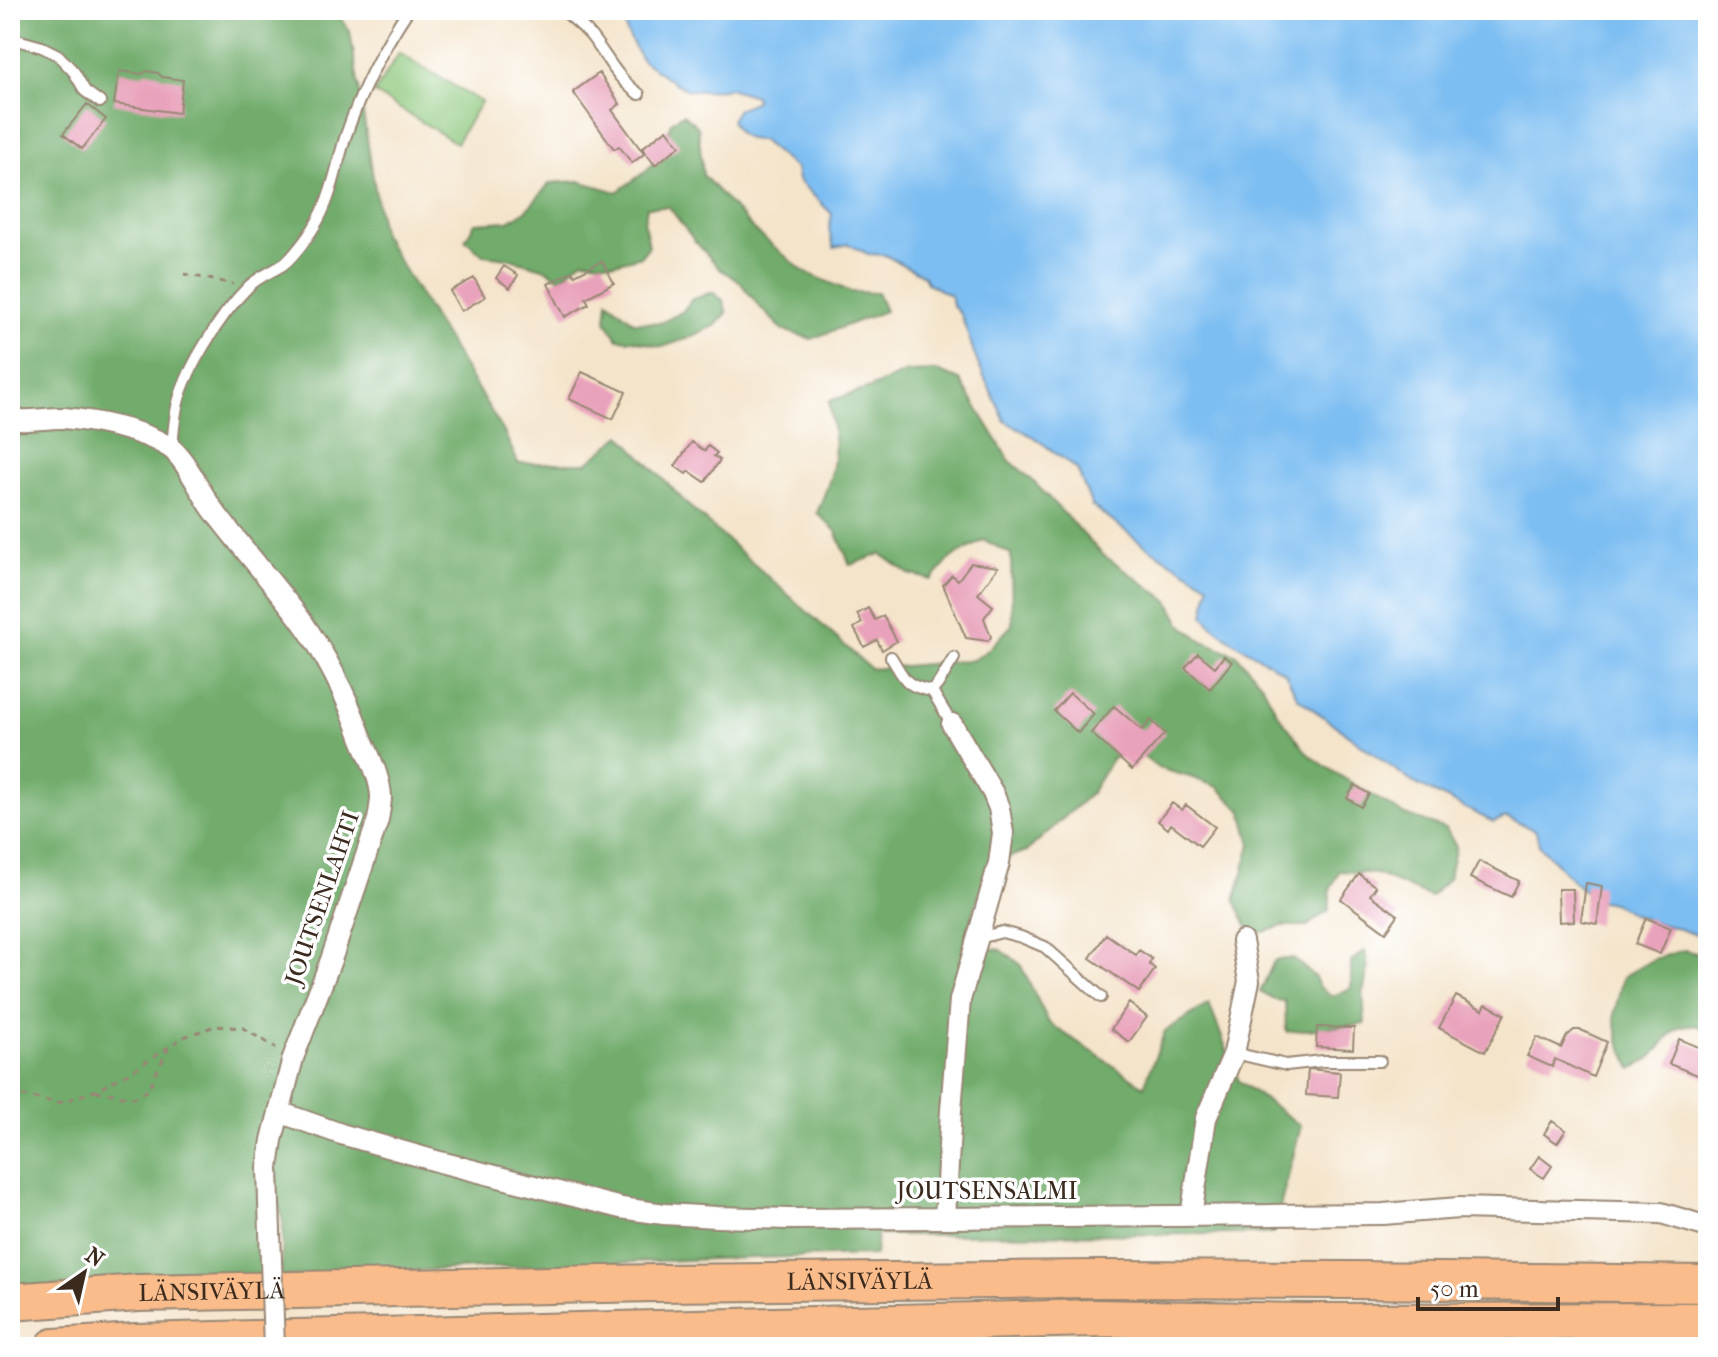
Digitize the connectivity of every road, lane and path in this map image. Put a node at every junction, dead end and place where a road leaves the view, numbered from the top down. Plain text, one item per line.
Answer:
1 (408, 10) edge
2 (563, 10) edge
3 (10, 38) edge
4 (639, 94) dead end
5 (100, 102) dead end
6 (184, 274) dead end
7 (248, 287) junction
8 (10, 419) edge
9 (172, 448) junction
10 (891, 657) dead end
11 (954, 658) dead end
12 (932, 691) junction
13 (952, 724) joint
14 (979, 938) junction
15 (1242, 941) dead end
16 (1101, 997) dead end
17 (168, 1049) junction
18 (1234, 1053) junction
19 (293, 1058) junction
20 (1380, 1061) dead end
21 (95, 1091) junction
22 (10, 1093) edge
23 (279, 1112) junction
24 (1191, 1216) junction
25 (945, 1218) junction
26 (1708, 1227) edge
27 (1708, 1284) edge
28 (10, 1302) edge
29 (1708, 1321) edge
30 (54, 1347) edge
31 (274, 1347) edge

1 - 7 lane
2 - 4 lane
3 - 5 lane
6 - 7 path
7 - 9 lane
8 - 9 street
9 - 19 street, JOUTSENLAHTI
10 - 12 lane
11 - 12 lane
12 - 13 lane
13 - 14 street
14 - 16 lane
14 - 25 street
15 - 18 street
17 - 19 path
17 - 21 path
17 - 21 path
18 - 20 lane
18 - 24 street
19 - 23 street, JOUTSENLAHTI
21 - 22 path
23 - 25 street, JOUTSENSALMI
23 - 31 street, JOUTSENLAHTI, bridge
24 - 25 street, JOUTSENSALMI
24 - 26 street, JOUTSENSALMI
27 - 28 highway, LÄNSIVÄYLÄ
29 - 30 highway, LÄNSIVÄYLÄ

